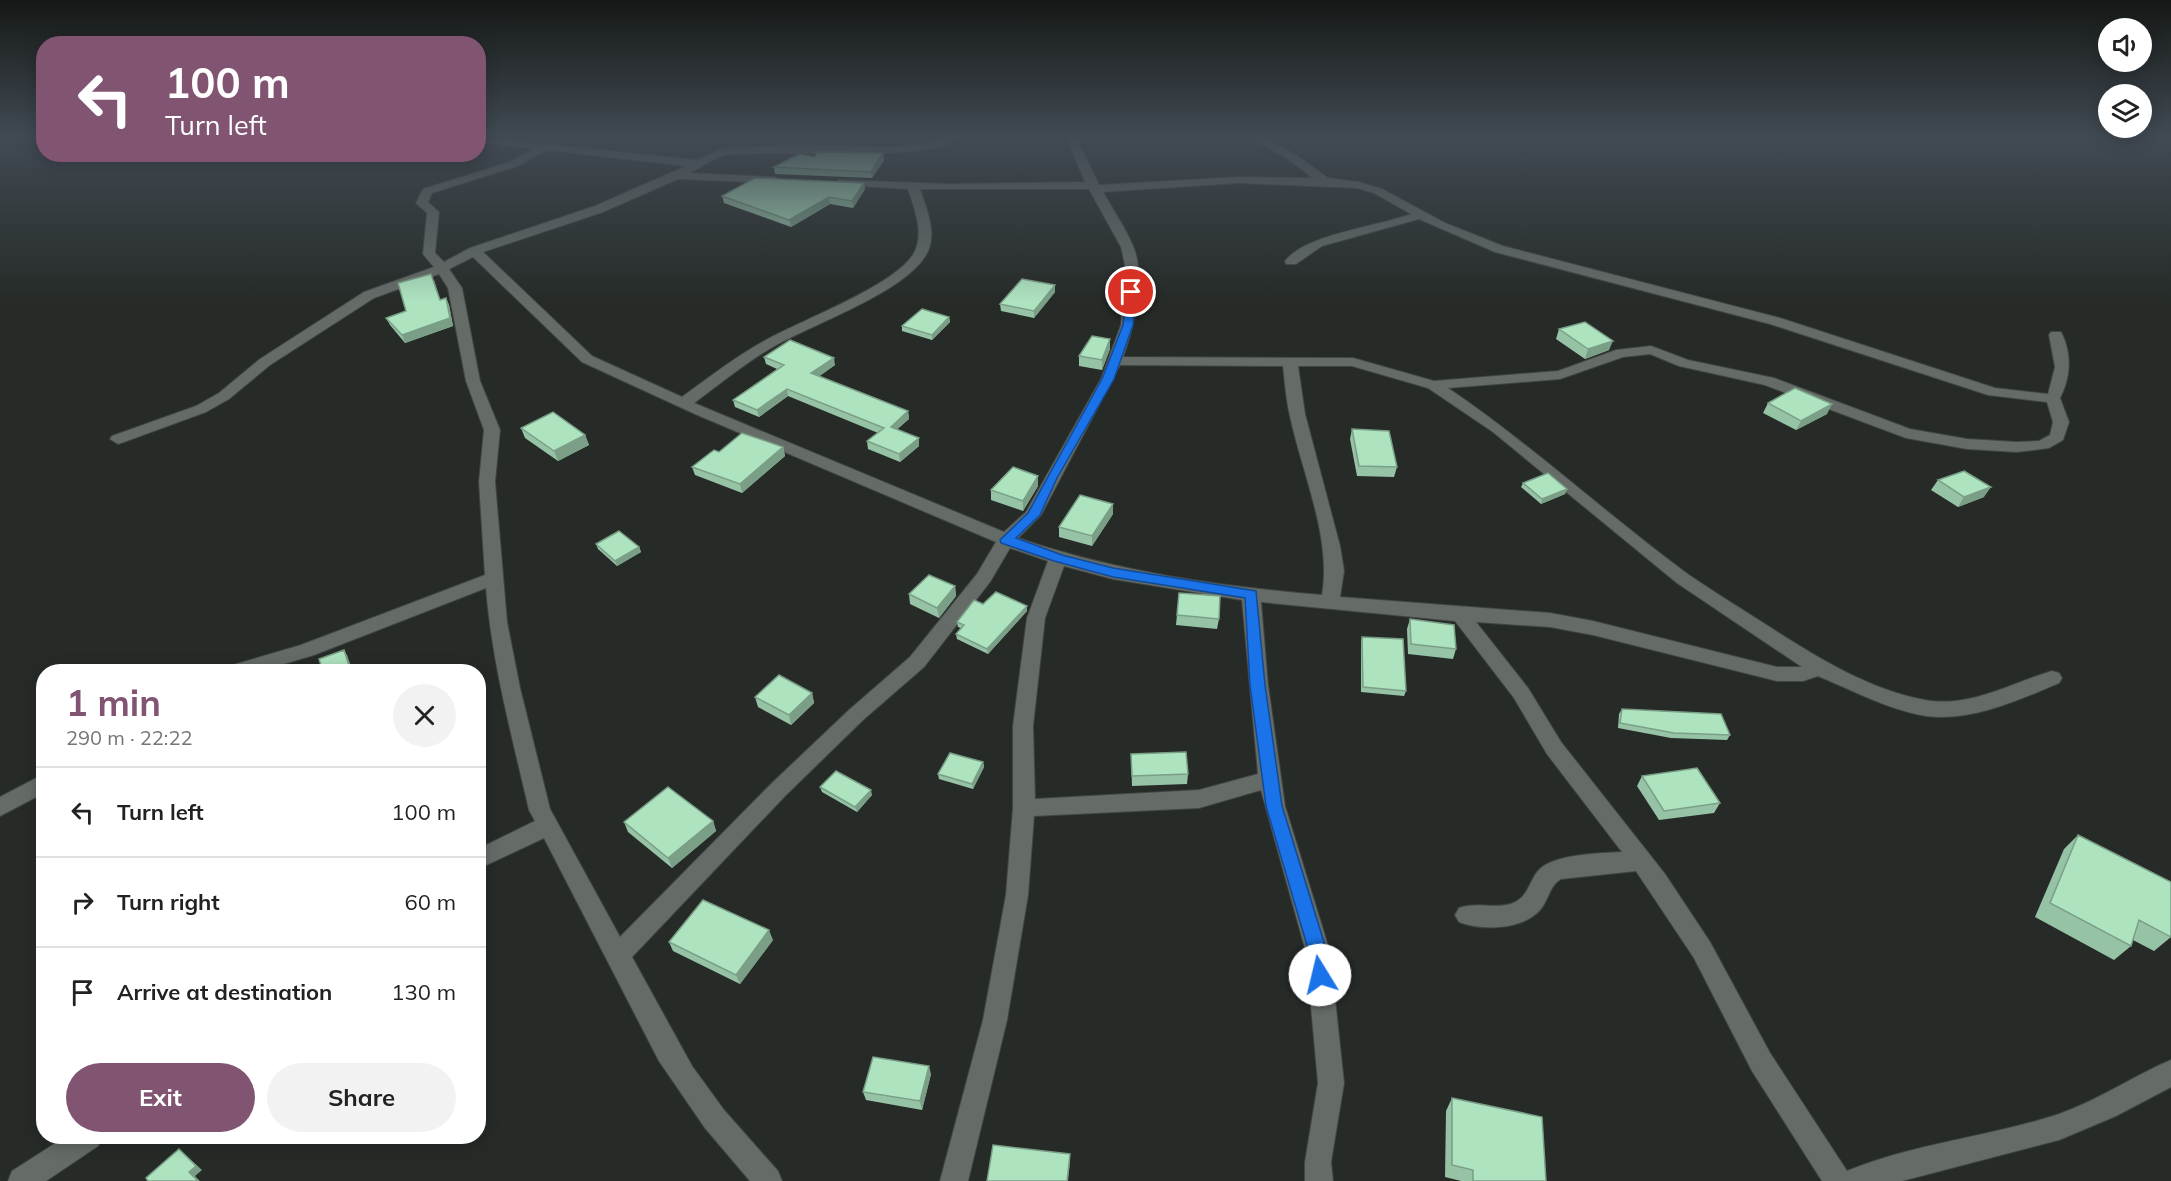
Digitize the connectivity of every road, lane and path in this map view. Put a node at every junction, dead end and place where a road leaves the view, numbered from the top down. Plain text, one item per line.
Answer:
1 (427, 192) edge
2 (639, 192) edge
3 (915, 192) edge
4 (1097, 192) edge
5 (1380, 192) edge
6 (1419, 216) junction
7 (474, 251) junction
8 (1292, 261) dead end
9 (442, 268) junction
10 (2056, 335) dead end
11 (1115, 361) junction
12 (1290, 362) junction
13 (1433, 385) junction
14 (2053, 398) junction
15 (684, 403) junction
16 (118, 439) dead end
17 (1006, 540) junction
18 (1058, 558) junction
19 (494, 579) junction
20 (1251, 595) junction
21 (1330, 603) junction
22 (1460, 615) junction
23 (260, 664) edge
24 (1818, 668) junction
25 (2052, 678) dead end
26 (1269, 779) junction
27 (36, 787) edge
28 (0, 807) edge
29 (1024, 808) junction
30 (548, 825) junction
31 (486, 856) edge
32 (1640, 861) junction
33 (1467, 915) dead end
34 (618, 954) junction
35 (2171, 1073) edge
36 (78, 1144) edge
37 (22, 1181) edge
38 (768, 1181) edge
39 (954, 1181) edge
40 (1319, 1181) edge
41 (1838, 1181) edge
42 (1855, 1181) edge

1 - 9 street
2 - 7 street
3 - 15 street
4 - 11 street
5 - 6 street
6 - 8 street
6 - 14 street
7 - 9 street
7 - 15 street
9 - 16 street
9 - 19 street
10 - 14 street
11 - 12 street
11 - 17 street
12 - 13 street
12 - 21 street
13 - 14 street
13 - 24 street
15 - 17 street
17 - 18 street
17 - 34 street
18 - 20 street
18 - 29 street
19 - 23 street
19 - 30 street
20 - 21 street
20 - 26 street
21 - 22 street
22 - 24 street
22 - 32 street
24 - 25 street
26 - 29 street
26 - 40 street
27 - 28 street
29 - 39 street
30 - 31 street
30 - 34 street
32 - 33 street
32 - 41 street
34 - 38 street
35 - 42 street
36 - 37 street

